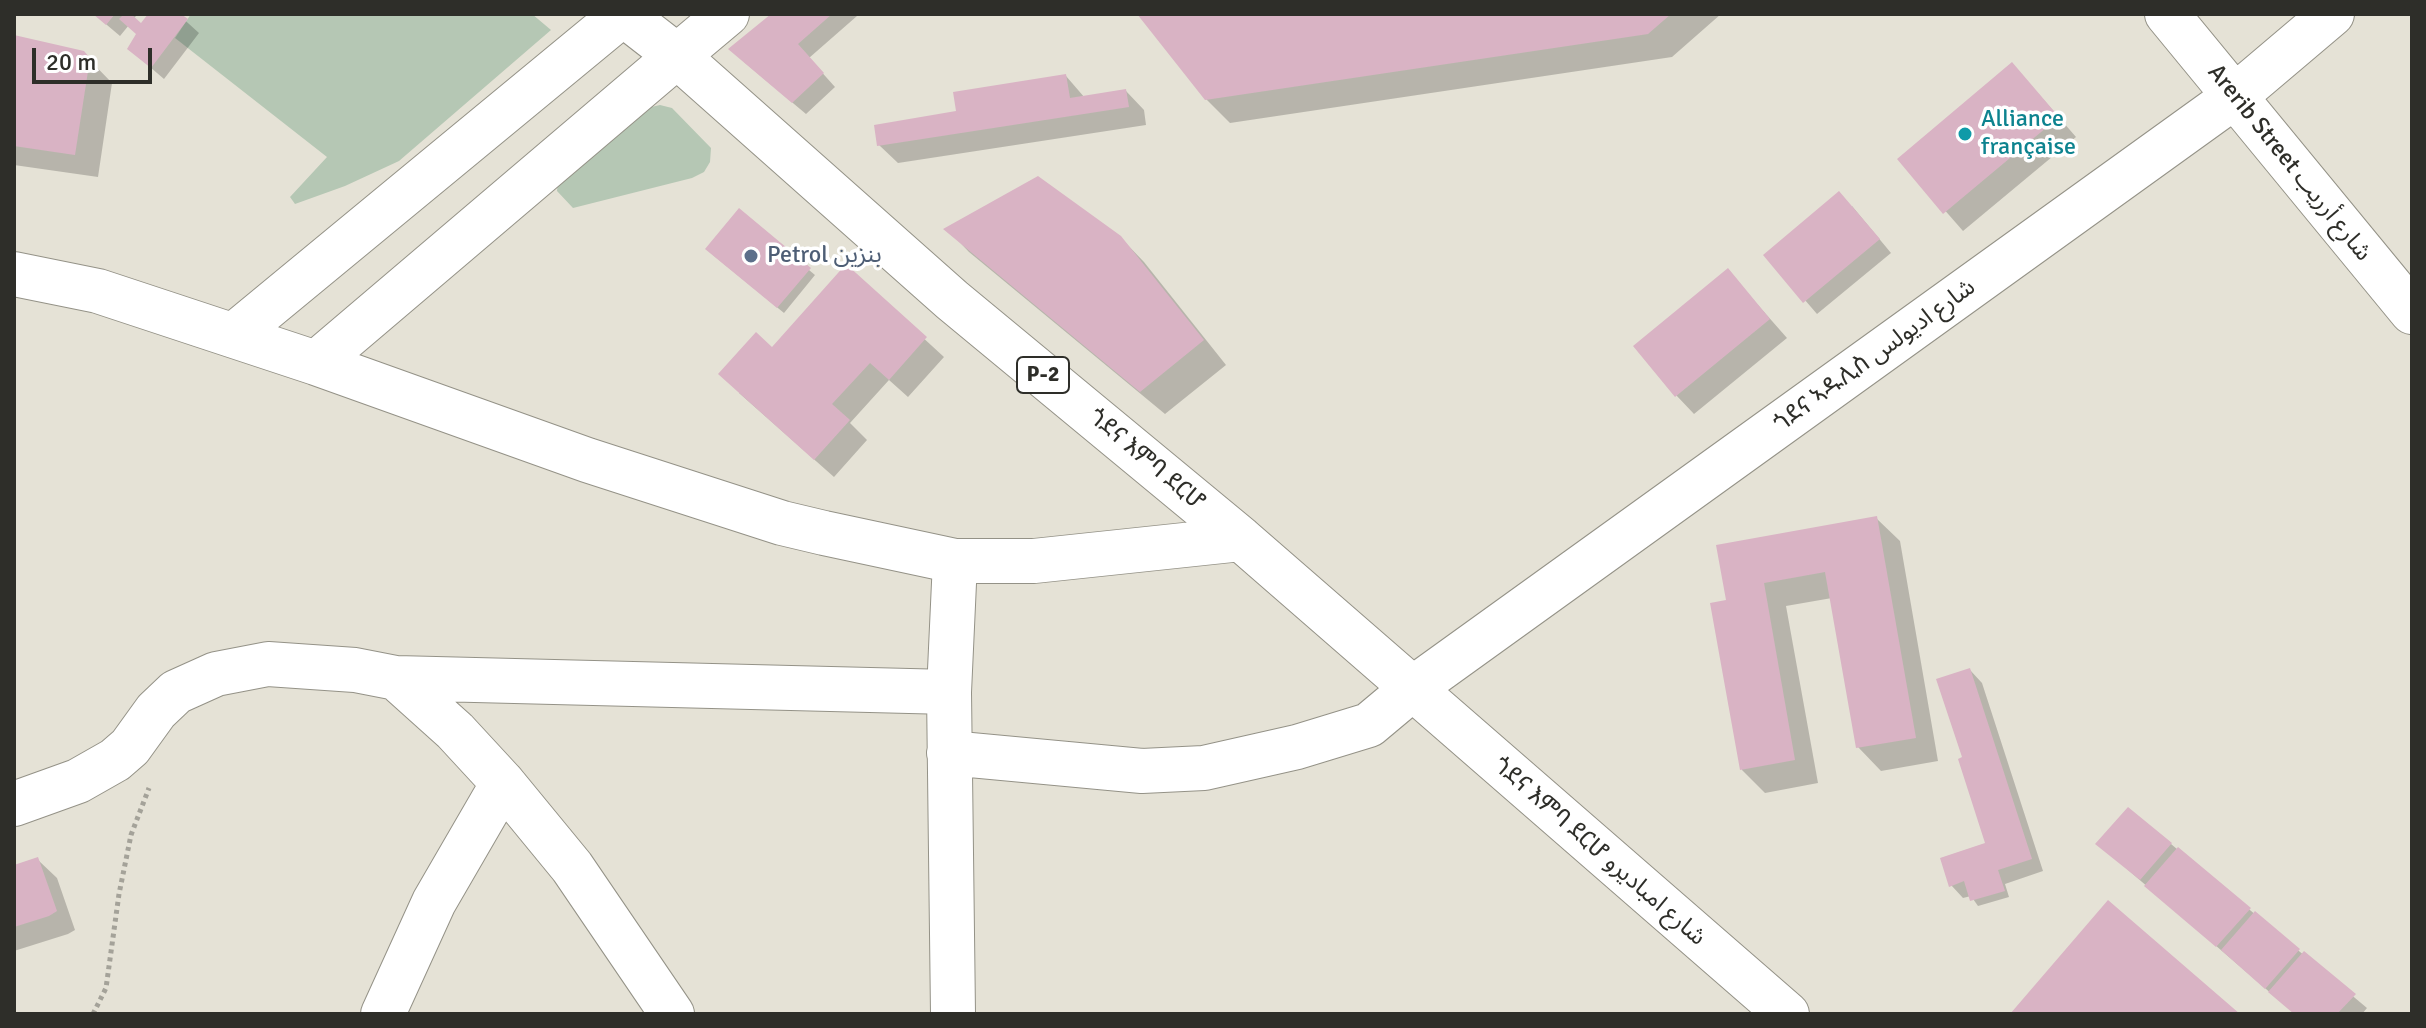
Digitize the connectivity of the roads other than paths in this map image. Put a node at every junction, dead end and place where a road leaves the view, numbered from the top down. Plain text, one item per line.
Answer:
1 (623, 14) edge
2 (727, 14) edge
3 (2167, 14) edge
4 (2332, 14) edge
5 (677, 56) junction
6 (2234, 97) junction
7 (14, 274) edge
8 (2412, 312) edge
9 (234, 335) junction
10 (316, 363) junction
11 (1241, 539) junction
12 (955, 561) junction
13 (396, 678) junction
14 (1412, 689) junction
15 (949, 692) junction
16 (949, 753) junction
17 (503, 783) junction
18 (14, 804) edge
19 (383, 1014) edge
20 (672, 1014) edge
21 (953, 1014) edge
22 (1787, 1014) edge

1 - 5 main road, ጎደና እምባ ደርሆ / P-2
1 - 9 main road
2 - 5 main road
3 - 6 main road, Arerib Street شارع أرريب
4 - 6 main road, ጎደና ኣዱሊስ شارع اديولس
5 - 10 main road
5 - 11 main road, ጎደና እምባ ደርሆ / P-2
6 - 8 main road, Arerib Street شارع أرريب
6 - 14 main road, ጎደና ኣዱሊስ شارع اديولس
7 - 9 main road
9 - 10 main road
10 - 12 main road
11 - 12 main road
11 - 14 main road, ጎደና እምባ ደርሆ / P-2
12 - 15 main road
13 - 15 main road
13 - 17 main road
13 - 18 main road
14 - 16 main road, ጎደና ኣዱሊስ شارع اديولس
14 - 22 main road, ጎደና እምባ ደርሆ شارع امباديرو
15 - 16 main road
16 - 21 main road
17 - 19 main road
17 - 20 main road

